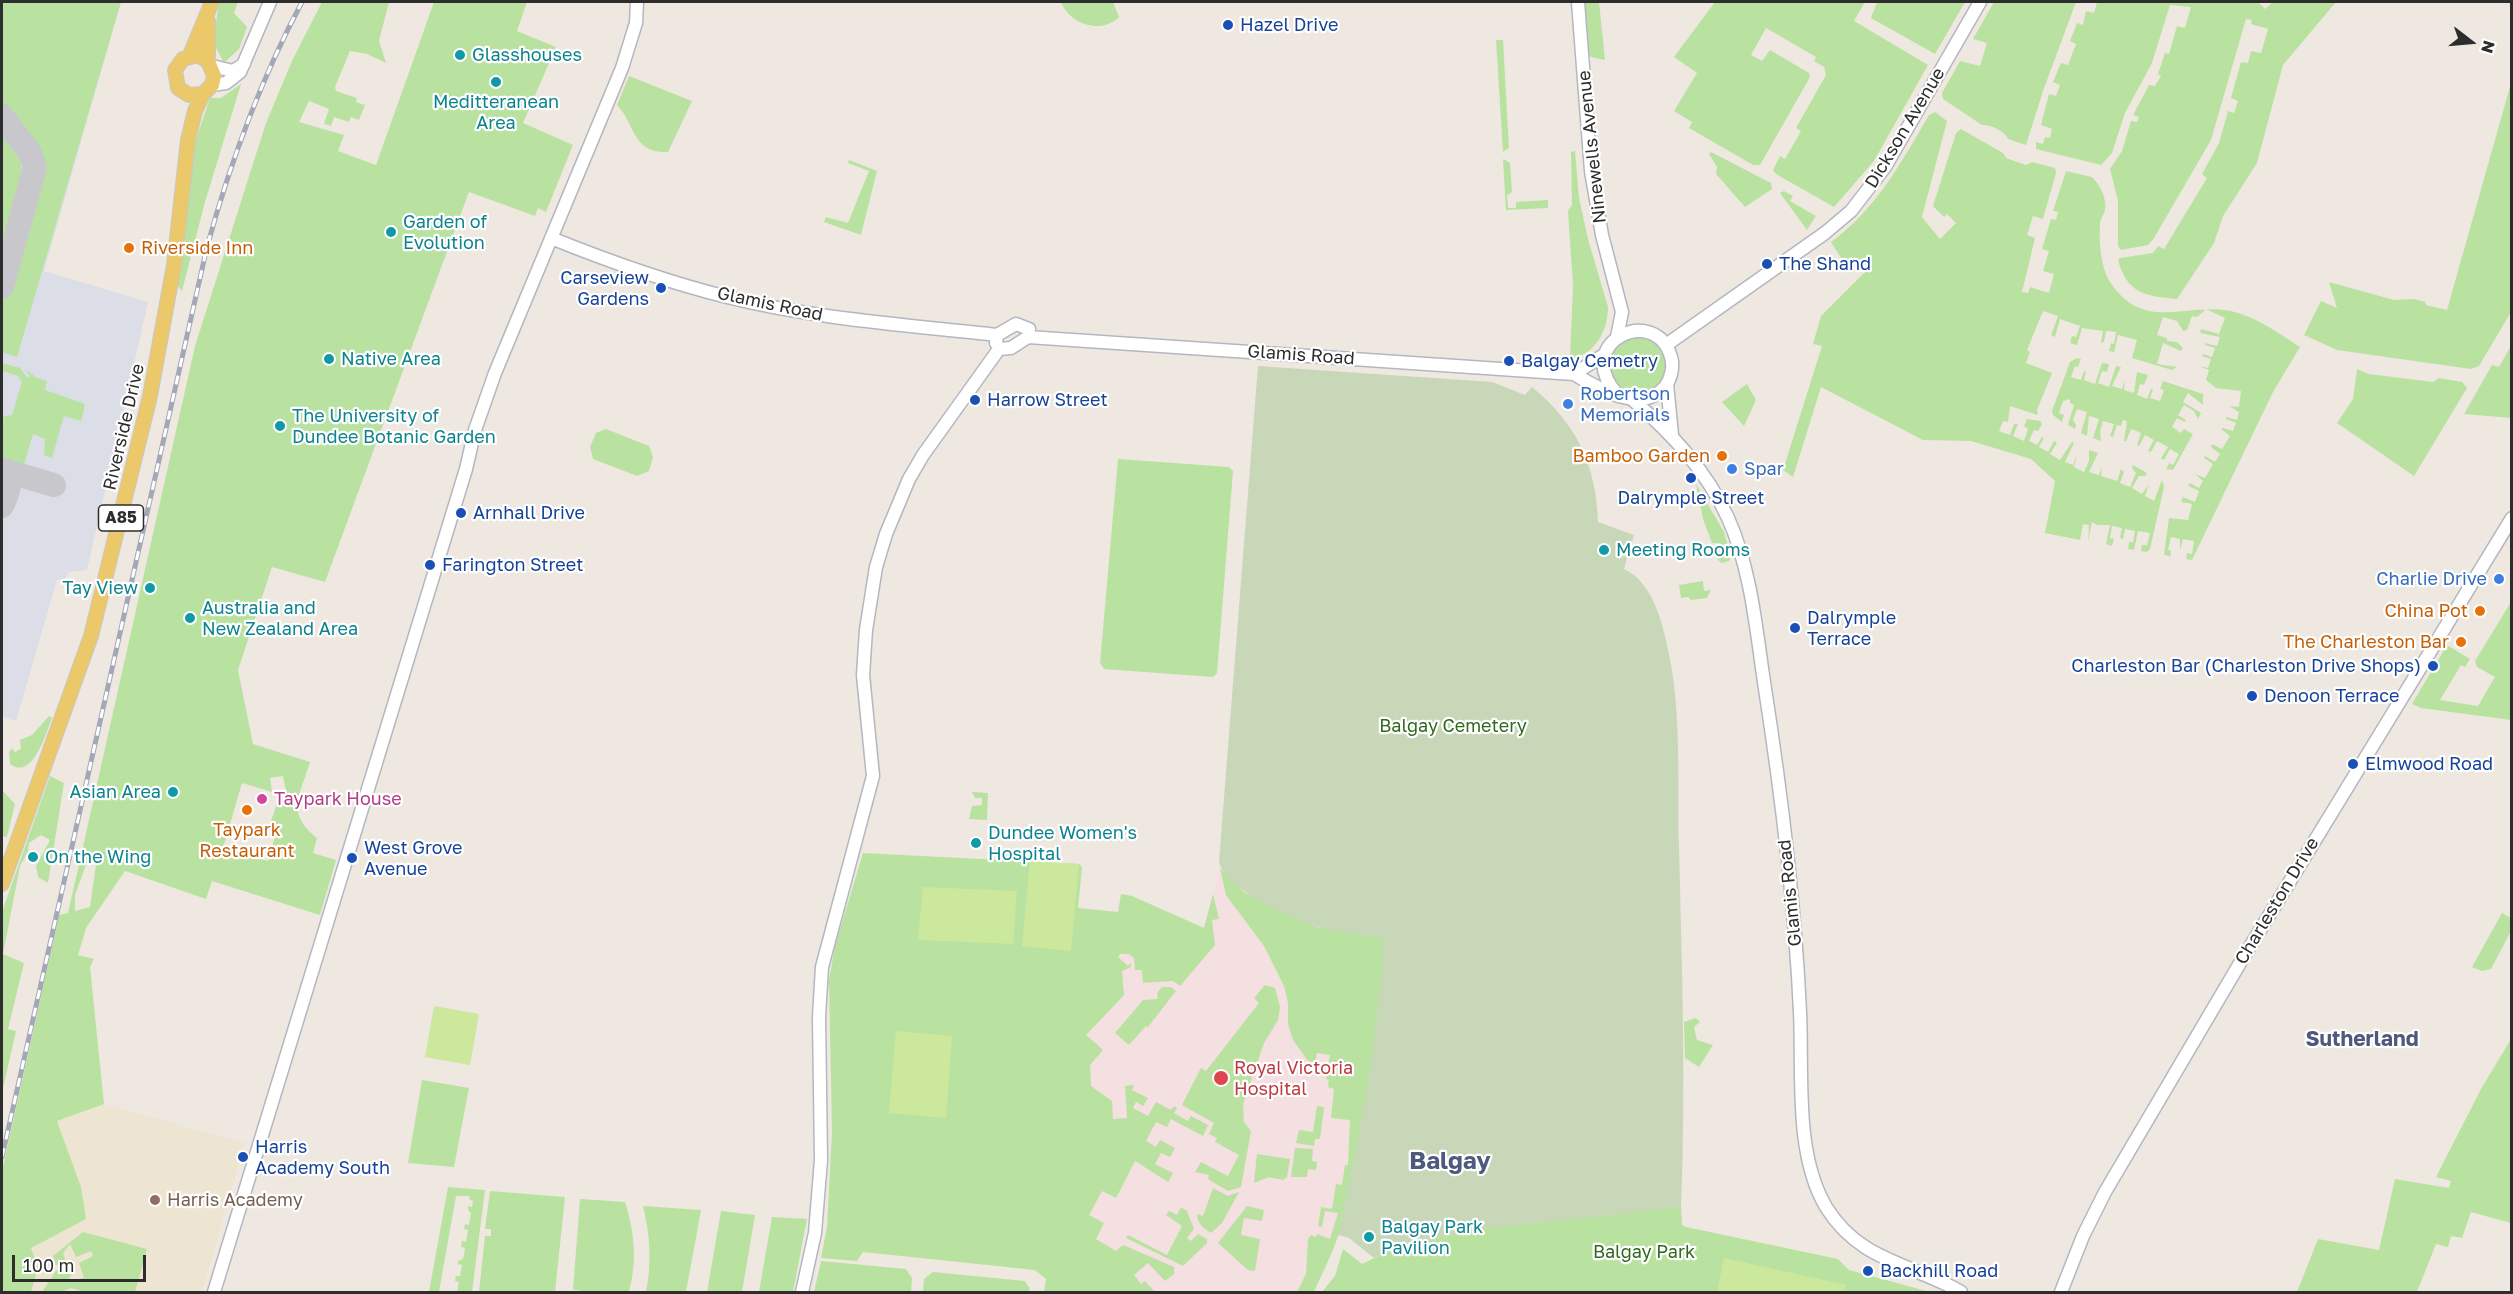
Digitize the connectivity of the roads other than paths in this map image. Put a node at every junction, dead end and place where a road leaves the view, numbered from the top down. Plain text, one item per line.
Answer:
1 (270, 2) edge
2 (637, 2) edge
3 (1577, 2) edge
4 (1980, 2) edge
5 (210, 7) edge
6 (190, 55) junction
7 (210, 64) junction
8 (245, 64) junction
9 (207, 90) junction
10 (183, 92) junction
11 (188, 140) junction
12 (551, 238) junction
13 (1622, 312) junction
14 (1640, 330) junction
15 (997, 335) junction
16 (1028, 337) junction
17 (1617, 337) junction
18 (1666, 345) junction
19 (999, 349) junction
20 (1605, 354) junction
21 (1574, 374) junction
22 (1667, 384) junction
23 (1617, 393) junction
24 (1633, 400) junction
25 (1672, 435) junction
26 (2511, 518) edge
27 (2, 884) edge
28 (214, 1293) edge
29 (802, 1293) edge
30 (1961, 1293) edge
31 (2061, 1293) edge

1 - 8 street
2 - 12 street
3 - 13 street, Ninewells Avenue
4 - 18 street, Dickson Avenue
5 - 6 main road
5 - 7 main road, Riverside Drive
6 - 7 main road
6 - 10 main road, Riverside Drive
7 - 8 street
7 - 9 main road, Riverside Drive
8 - 9 street
9 - 10 main road
9 - 11 main road, Riverside Drive / A85
10 - 11 main road, Riverside Drive / A85
11 - 27 main road, Riverside Drive / A85
12 - 15 street, Glamis Road
12 - 28 street
13 - 14 street
13 - 17 street, Ninewells Avenue
14 - 17 street
14 - 18 street
15 - 16 street, Glamis Road
15 - 19 street
16 - 19 street, Glamis Road
16 - 21 street, Glamis Road
17 - 20 street
18 - 22 street
19 - 29 street
20 - 21 street
20 - 23 street
21 - 23 street, Glamis Road
22 - 24 street
22 - 25 street
23 - 24 street, Glamis Road
24 - 25 street, Glamis Road
25 - 30 street, Glamis Road
26 - 31 street, Charleston Drive

